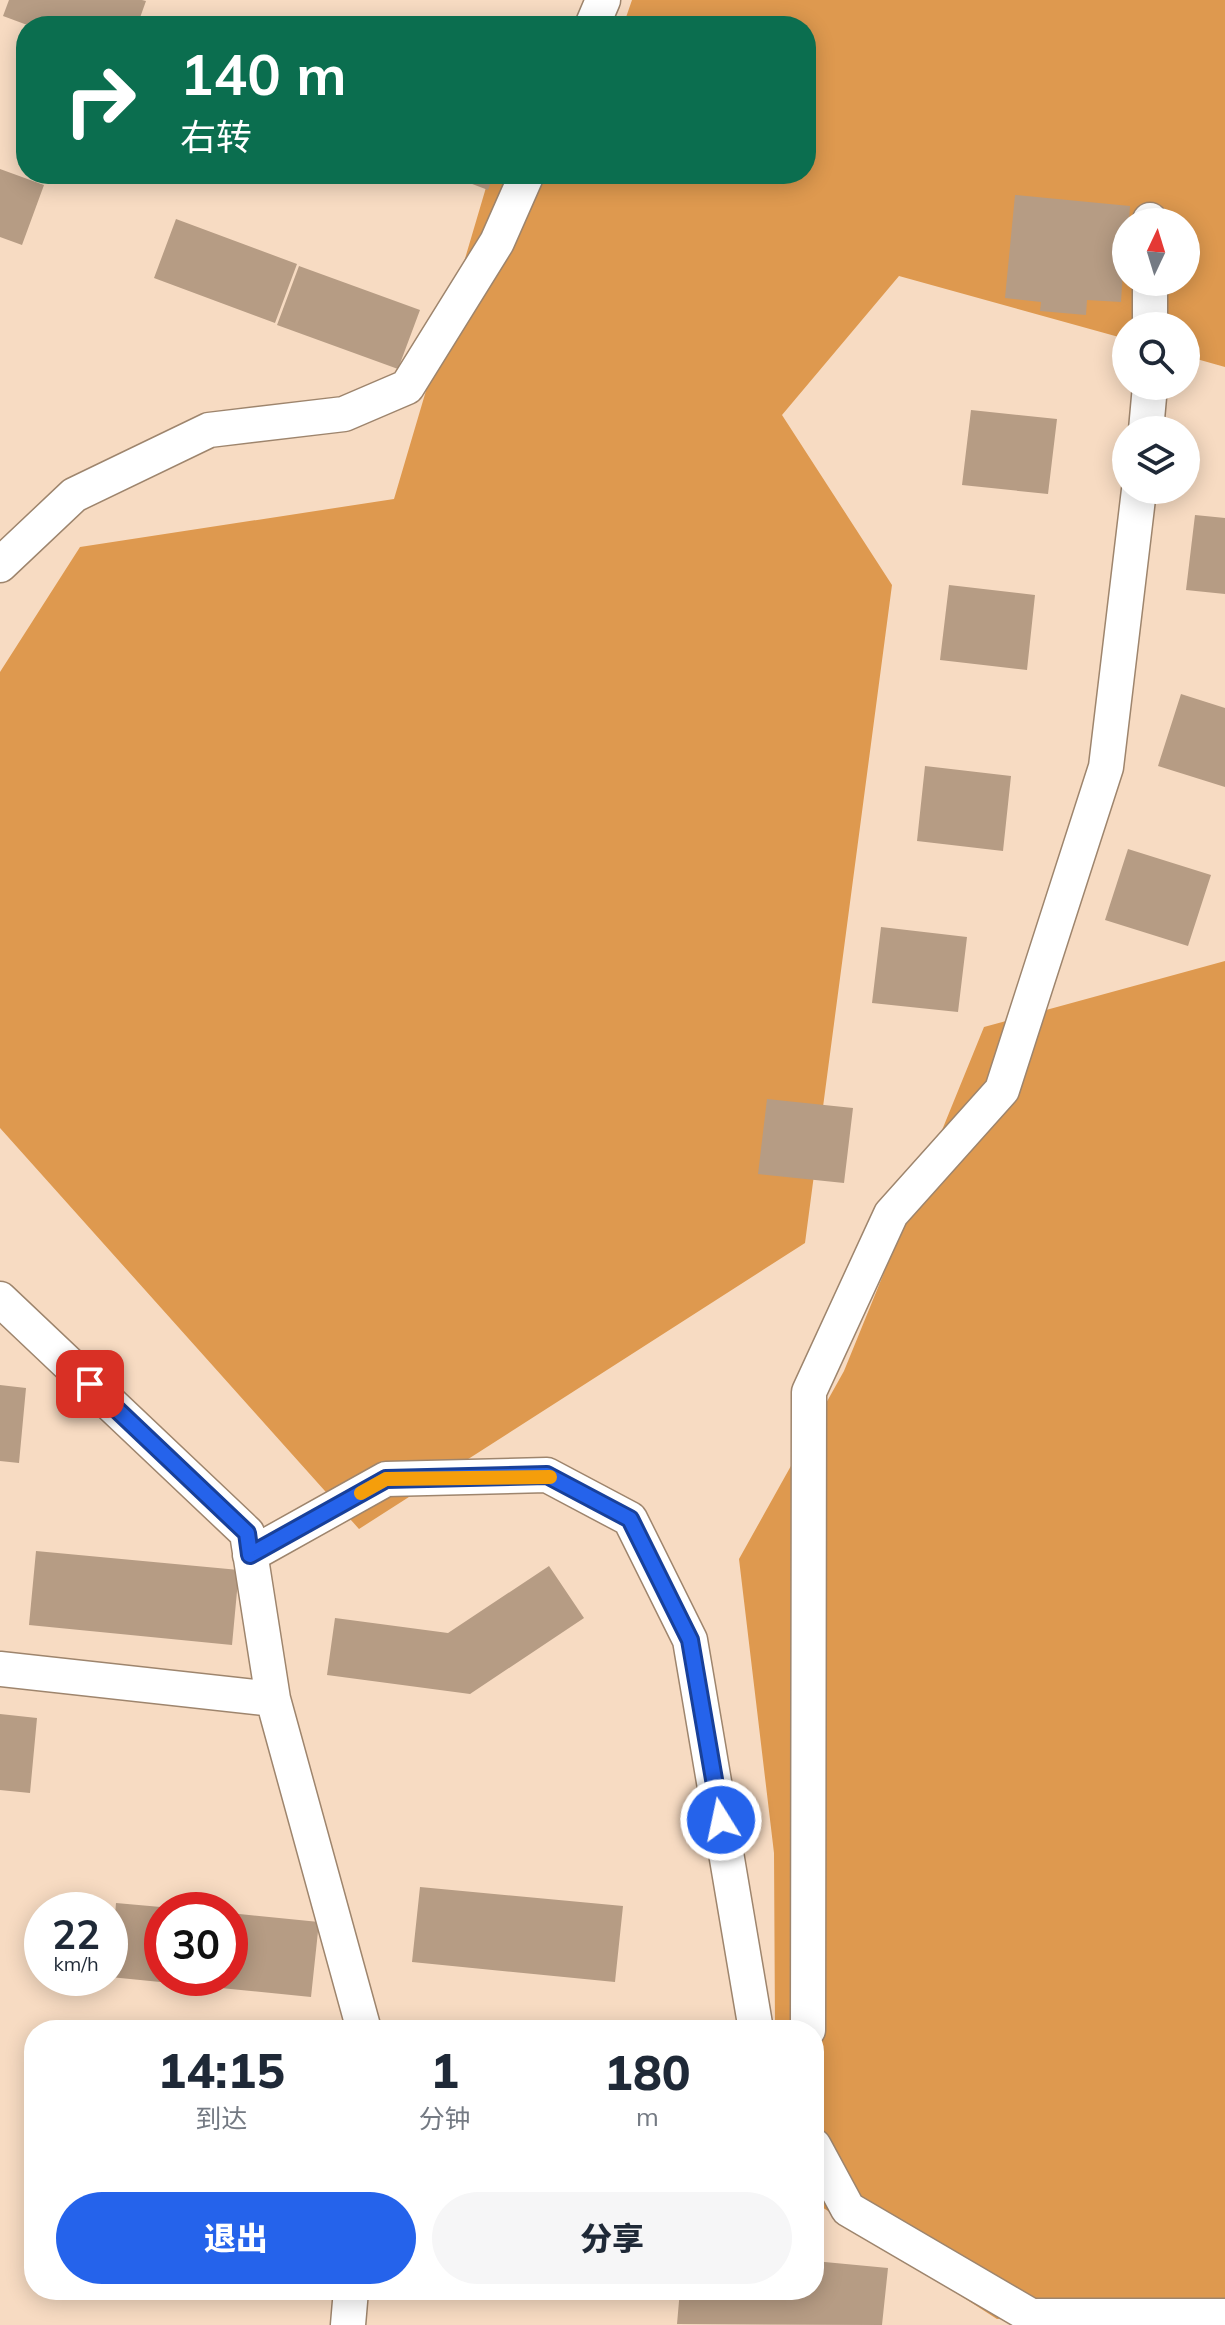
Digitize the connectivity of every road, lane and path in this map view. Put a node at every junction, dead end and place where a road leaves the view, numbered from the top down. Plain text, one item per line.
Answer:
1 (523, 184) edge
2 (1137, 504) edge
3 (0, 565) edge
4 (0, 1299) edge
5 (250, 1555) junction
6 (0, 1669) edge
7 (273, 1699) junction
8 (361, 2020) edge
9 (754, 2020) edge
10 (808, 2020) edge
11 (824, 2165) edge
12 (350, 2300) edge
13 (1225, 2316) edge
14 (348, 2325) edge

1 - 3 street
2 - 10 street
4 - 5 street
5 - 7 street
5 - 9 street
6 - 7 street
7 - 8 street
11 - 13 street
12 - 14 street

